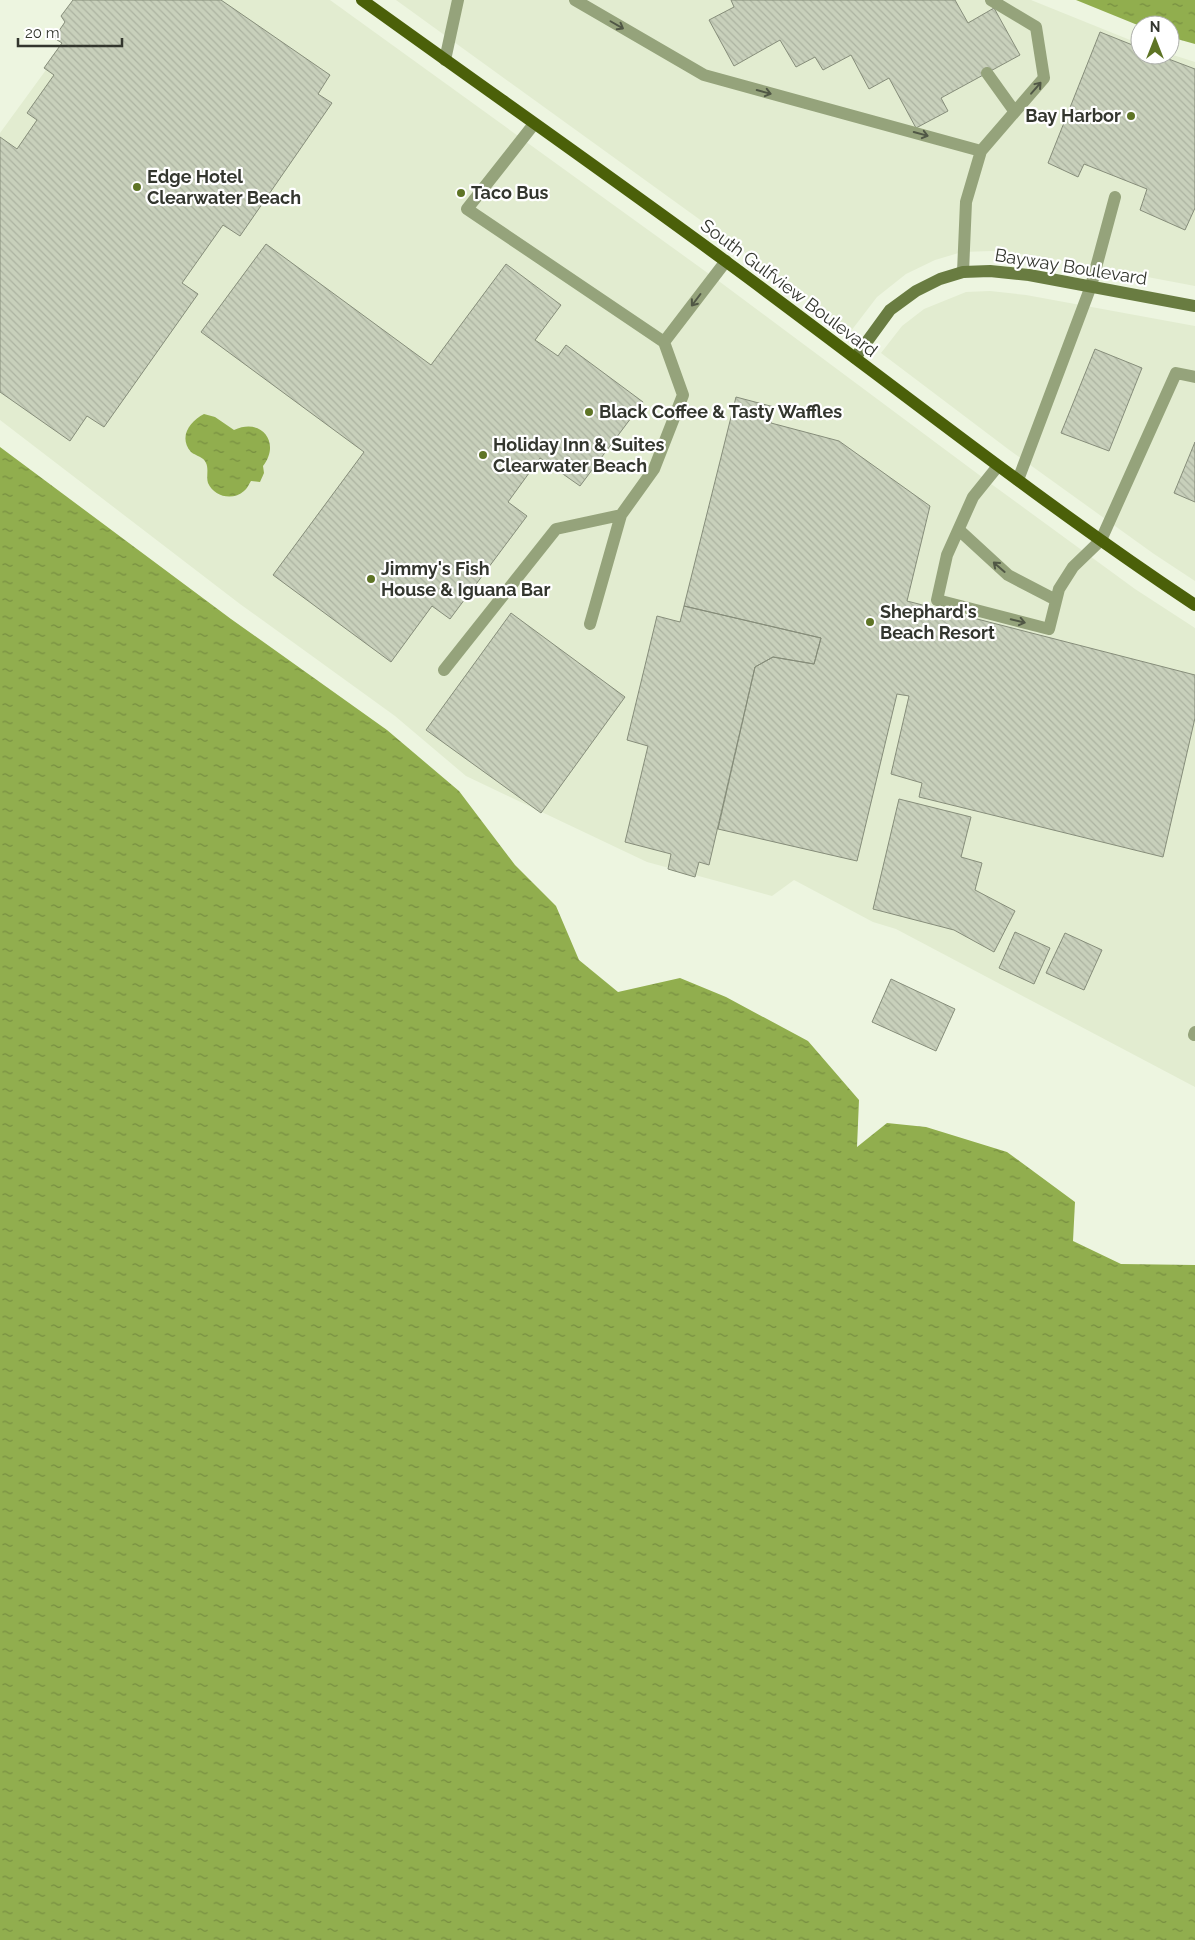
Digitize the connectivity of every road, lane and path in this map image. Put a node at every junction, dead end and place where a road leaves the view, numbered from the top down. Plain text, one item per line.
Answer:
1 (362, 0) edge
2 (458, 0) edge
3 (575, 0) edge
4 (991, 0) edge
5 (445, 60) junction
6 (987, 73) dead end
7 (1015, 112) junction
8 (534, 124) junction
9 (981, 151) junction
10 (1115, 197) dead end
11 (726, 262) junction
12 (963, 272) junction
13 (1091, 286) junction
14 (1195, 306) edge
15 (664, 342) junction
16 (855, 358) junction
17 (1195, 377) edge
18 (998, 466) junction
19 (1018, 480) junction
20 (621, 515) junction
21 (959, 530) junction
22 (1101, 540) junction
23 (1056, 600) junction
24 (1195, 605) edge
25 (590, 624) dead end
26 (444, 670) dead end

1 - 5 main road, South Gulfview Boulevard
2 - 5 lane
3 -> 9 lane
7 -> 4 lane
5 - 8 main road, South Gulfview Boulevard
6 - 7 lane
7 - 9 lane
8 - 11 main road, South Gulfview Boulevard
8 - 15 lane
9 - 12 lane
10 - 13 lane
11 -> 15 lane
11 - 16 main road, South Gulfview Boulevard
12 - 13 street, Bayway Boulevard
12 - 16 street, Bayway Boulevard
13 - 14 street, Bayway Boulevard
13 - 19 lane
15 - 20 lane
16 - 18 main road, South Gulfview Boulevard
17 - 22 lane
18 - 19 main road, South Gulfview Boulevard
18 - 21 lane
19 - 22 main road, South Gulfview Boulevard
20 - 25 lane
20 - 26 lane
23 -> 21 lane
21 -> 23 lane
22 - 23 lane
22 - 24 main road, South Gulfview Boulevard

